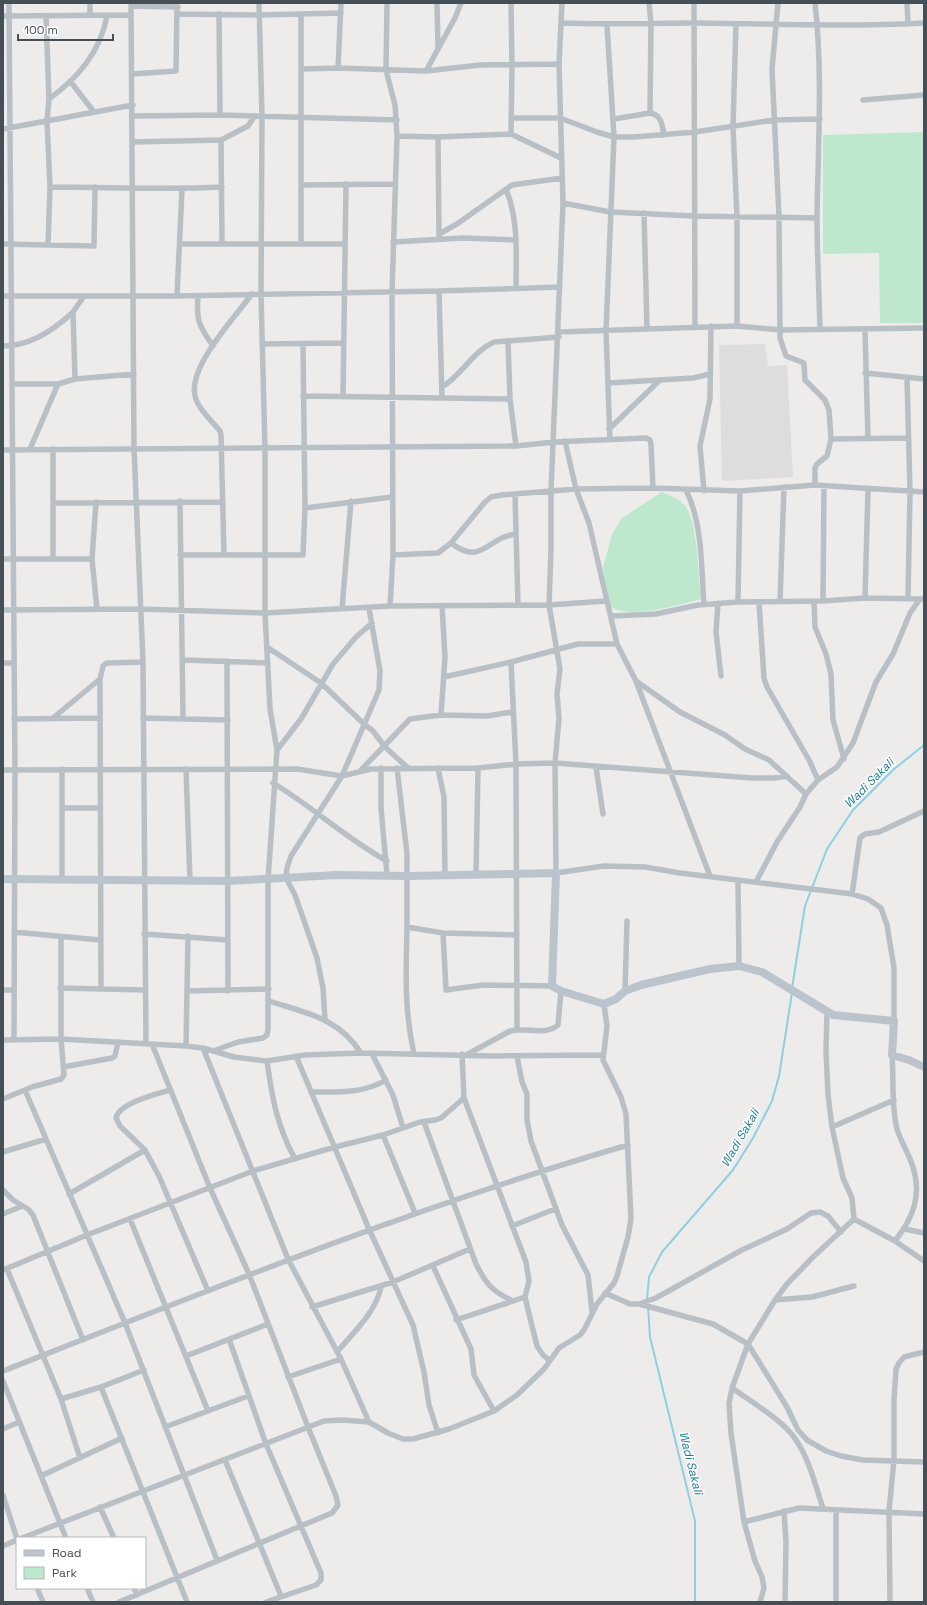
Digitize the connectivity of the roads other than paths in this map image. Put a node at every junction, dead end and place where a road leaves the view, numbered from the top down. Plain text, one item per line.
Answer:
1 (9, 3) edge
2 (90, 3) edge
3 (259, 3) edge
4 (341, 3) edge
5 (387, 3) edge
6 (437, 3) edge
7 (462, 3) edge
8 (511, 3) edge
9 (562, 3) edge
10 (649, 3) edge
11 (694, 3) edge
12 (778, 3) edge
13 (815, 3) edge
14 (907, 3) edge
15 (131, 4) edge
16 (178, 5) edge
17 (341, 13) junction
18 (177, 14) junction
19 (219, 14) junction
20 (131, 15) junction
21 (259, 15) junction
22 (301, 15) junction
23 (3, 16) edge
24 (90, 16) junction
25 (107, 16) junction
26 (10, 17) junction
27 (46, 17) junction
28 (560, 23) junction
29 (651, 23) junction
30 (694, 23) junction
31 (924, 23) edge
32 (736, 24) junction
33 (777, 24) junction
34 (908, 24) junction
35 (607, 25) junction
36 (817, 25) junction
37 (438, 47) junction
38 (560, 64) junction
39 (512, 65) junction
40 (338, 68) junction
41 (302, 69) junction
42 (386, 70) junction
43 (426, 71) junction
44 (132, 74) junction
45 (70, 81) junction
46 (924, 95) edge
47 (49, 99) junction
48 (863, 100) dead end
49 (133, 105) junction
50 (94, 112) junction
51 (650, 113) junction
52 (220, 115) junction
53 (133, 116) junction
54 (254, 117) junction
55 (262, 117) junction
56 (301, 118) junction
57 (511, 118) junction
58 (560, 118) junction
59 (820, 119) junction
60 (397, 120) junction
61 (614, 120) junction
62 (774, 120) junction
63 (47, 121) junction
64 (10, 127) junction
65 (733, 127) junction
66 (3, 129) edge
67 (695, 132) junction
68 (511, 134) junction
69 (664, 135) junction
70 (397, 136) junction
71 (438, 137) junction
72 (614, 137) junction
73 (221, 140) junction
74 (133, 142) junction
75 (561, 158) junction
76 (562, 178) junction
77 (302, 184) junction
78 (346, 184) junction
79 (395, 184) junction
80 (50, 187) junction
81 (95, 187) junction
82 (134, 187) junction
83 (222, 187) junction
84 (182, 189) junction
85 (506, 189) junction
86 (563, 203) junction
87 (610, 212) junction
88 (644, 213) junction
89 (694, 216) junction
90 (737, 217) junction
91 (779, 217) junction
92 (817, 218) junction
93 (439, 234) junction
94 (439, 240) junction
95 (516, 240) junction
96 (394, 242) junction
97 (222, 243) junction
98 (3, 244) edge
99 (10, 244) junction
100 (181, 244) junction
101 (261, 244) junction
102 (301, 244) junction
103 (344, 244) junction
104 (48, 245) junction
105 (560, 287) junction
106 (516, 289) junction
107 (439, 291) junction
108 (392, 292) junction
109 (344, 293) junction
110 (252, 294) junction
111 (261, 294) junction
112 (3, 296) edge
113 (11, 296) junction
114 (84, 296) junction
115 (134, 296) junction
116 (178, 296) junction
117 (198, 296) junction
118 (73, 312) junction
119 (711, 326) junction
120 (737, 326) junction
121 (695, 327) junction
122 (820, 328) junction
123 (924, 328) edge
124 (647, 329) junction
125 (782, 330) junction
126 (865, 330) junction
127 (606, 331) junction
128 (558, 334) junction
129 (508, 342) junction
130 (343, 343) junction
131 (262, 344) junction
132 (303, 344) junction
133 (3, 346) edge
134 (12, 346) junction
135 (213, 346) junction
136 (865, 373) junction
137 (134, 374) junction
138 (710, 374) junction
139 (907, 378) junction
140 (924, 378) edge
141 (75, 379) junction
142 (660, 380) junction
143 (608, 383) junction
144 (12, 384) junction
145 (58, 384) junction
146 (442, 387) junction
147 (304, 396) junction
148 (343, 397) junction
149 (391, 397) junction
150 (442, 397) junction
151 (510, 399) junction
152 (609, 429) junction
153 (908, 438) junction
154 (831, 439) junction
155 (868, 439) junction
156 (610, 440) junction
157 (554, 442) junction
158 (565, 442) junction
159 (516, 446) junction
160 (134, 448) junction
161 (222, 448) junction
162 (392, 448) junction
163 (14, 449) junction
164 (30, 449) junction
165 (53, 449) junction
166 (265, 449) junction
167 (303, 449) junction
168 (3, 450) edge
169 (815, 486) junction
170 (824, 486) junction
171 (784, 487) junction
172 (653, 488) junction
173 (576, 489) junction
174 (868, 489) junction
175 (686, 490) junction
176 (704, 491) junction
177 (740, 491) junction
178 (910, 491) junction
179 (551, 492) junction
180 (924, 492) edge
181 (515, 494) junction
182 (392, 497) junction
183 (180, 501) junction
184 (351, 501) junction
185 (96, 502) junction
186 (135, 502) junction
187 (223, 502) junction
188 (53, 503) junction
189 (305, 508) junction
190 (516, 534) junction
191 (451, 542) junction
192 (180, 555) junction
193 (224, 555) junction
194 (393, 555) junction
195 (265, 556) junction
196 (53, 558) junction
197 (3, 559) edge
198 (13, 559) junction
199 (92, 559) junction
200 (865, 598) junction
201 (908, 598) junction
202 (922, 599) edge
203 (606, 601) junction
204 (814, 601) junction
205 (824, 601) junction
206 (738, 602) junction
207 (759, 602) junction
208 (780, 602) junction
209 (718, 603) junction
210 (704, 604) junction
211 (518, 605) junction
212 (548, 605) junction
213 (390, 606) junction
214 (442, 606) junction
215 (369, 608) junction
216 (97, 609) junction
217 (140, 609) junction
218 (342, 609) junction
219 (3, 610) edge
220 (13, 610) junction
221 (182, 610) junction
222 (265, 613) junction
223 (612, 616) junction
224 (372, 623) junction
225 (617, 644) junction
226 (267, 647) junction
227 (555, 651) junction
228 (183, 660) junction
229 (227, 661) junction
230 (14, 662) junction
231 (143, 662) junction
232 (511, 662) junction
233 (3, 663) edge
234 (268, 663) junction
235 (721, 676) dead end
236 (444, 677) junction
237 (100, 679) junction
238 (636, 681) junction
239 (321, 683) junction
240 (512, 712) junction
241 (441, 715) junction
242 (53, 718) junction
243 (100, 718) junction
244 (143, 718) junction
245 (183, 718) junction
246 (14, 719) junction
247 (228, 720) junction
248 (364, 724) junction
249 (385, 747) junction
250 (277, 750) junction
251 (844, 759) junction
252 (555, 763) junction
253 (516, 764) junction
254 (596, 767) junction
255 (144, 768) junction
256 (381, 768) junction
257 (397, 768) junction
258 (408, 768) junction
259 (438, 768) junction
260 (478, 768) junction
261 (62, 769) junction
262 (100, 769) junction
263 (186, 769) junction
264 (229, 769) junction
265 (274, 769) junction
266 (3, 770) edge
267 (15, 770) junction
268 (361, 770) junction
269 (669, 770) junction
270 (342, 776) junction
271 (787, 776) junction
272 (818, 780) junction
273 (273, 783) junction
274 (806, 794) junction
275 (62, 808) junction
276 (100, 808) junction
277 (924, 812) edge
278 (319, 814) junction
279 (603, 814) dead end
280 (387, 861) junction
281 (556, 873) junction
282 (517, 874) junction
283 (388, 875) junction
284 (445, 875) junction
285 (476, 875) junction
286 (408, 876) junction
287 (710, 876) junction
288 (286, 878) junction
289 (3, 879) edge
290 (15, 879) junction
291 (62, 879) junction
292 (101, 880) junction
293 (143, 880) junction
294 (268, 880) junction
295 (738, 880) junction
296 (190, 881) junction
297 (228, 881) junction
298 (756, 882) junction
299 (852, 894) junction
300 (627, 921) dead end
301 (407, 927) junction
302 (14, 932) junction
303 (443, 933) junction
304 (144, 934) junction
305 (517, 935) junction
306 (188, 936) junction
307 (61, 938) junction
308 (100, 940) junction
309 (228, 940) junction
310 (739, 966) junction
311 (517, 985) junction
312 (552, 986) junction
313 (60, 988) junction
314 (101, 989) junction
315 (269, 989) junction
316 (3, 990) edge
317 (13, 990) junction
318 (144, 990) junction
319 (187, 991) junction
320 (228, 991) junction
321 (561, 991) junction
322 (625, 991) junction
323 (269, 1001) junction
324 (604, 1004) junction
325 (827, 1011) junction
326 (325, 1019) junction
327 (894, 1021) junction
328 (517, 1029) junction
329 (14, 1039) junction
330 (61, 1039) junction
331 (3, 1040) edge
332 (118, 1042) junction
333 (149, 1044) junction
334 (186, 1046) junction
335 (203, 1048) junction
336 (213, 1051) junction
337 (361, 1053) junction
338 (372, 1054) junction
339 (414, 1054) junction
340 (465, 1054) junction
341 (892, 1055) junction
342 (296, 1056) junction
343 (517, 1056) junction
344 (603, 1056) junction
345 (267, 1061) junction
346 (63, 1067) junction
347 (924, 1068) edge
348 (386, 1080) junction
349 (25, 1090) junction
350 (170, 1090) junction
351 (311, 1092) junction
352 (464, 1098) junction
353 (3, 1099) edge
354 (894, 1100) junction
355 (424, 1122) junction
356 (832, 1127) junction
357 (403, 1128) junction
358 (383, 1135) junction
359 (46, 1139) junction
360 (628, 1145) junction
361 (335, 1147) junction
362 (145, 1150) junction
363 (3, 1152) edge
364 (295, 1159) junction
365 (253, 1171) junction
366 (541, 1171) junction
367 (498, 1185) junction
368 (210, 1188) junction
369 (3, 1190) edge
370 (69, 1194) junction
371 (453, 1199) junction
372 (171, 1203) junction
373 (22, 1206) junction
374 (555, 1209) junction
375 (414, 1212) junction
376 (3, 1214) edge
377 (130, 1219) junction
378 (854, 1219) junction
379 (512, 1226) junction
380 (369, 1229) junction
381 (905, 1229) junction
382 (841, 1232) junction
383 (924, 1233) edge
384 (87, 1235) junction
385 (895, 1241) junction
386 (470, 1249) junction
387 (48, 1252) junction
388 (288, 1259) junction
389 (924, 1261) edge
390 (432, 1266) junction
391 (5, 1269) edge
392 (249, 1274) junction
393 (394, 1282) junction
394 (854, 1286) dead end
395 (381, 1287) junction
396 (208, 1290) junction
397 (605, 1293) junction
398 (526, 1297) junction
399 (775, 1300) junction
400 (513, 1301) junction
401 (639, 1304) junction
402 (166, 1307) junction
403 (312, 1307) junction
404 (592, 1312) junction
405 (456, 1320) junction
406 (125, 1323) junction
407 (268, 1324) junction
408 (83, 1340) junction
409 (229, 1340) junction
410 (748, 1344) junction
411 (337, 1352) junction
412 (924, 1352) edge
413 (42, 1356) junction
414 (186, 1356) junction
415 (341, 1359) junction
416 (549, 1360) junction
417 (144, 1370) junction
418 (3, 1371) edge
419 (288, 1377) junction
420 (3, 1381) edge
421 (101, 1387) junction
422 (732, 1388) junction
423 (248, 1396) junction
424 (61, 1399) junction
425 (208, 1410) junction
426 (494, 1411) junction
427 (19, 1422) junction
428 (369, 1422) junction
429 (165, 1427) junction
430 (308, 1427) junction
431 (3, 1429) edge
432 (798, 1430) junction
433 (438, 1433) junction
434 (122, 1438) junction
435 (795, 1439) junction
436 (266, 1444) junction
437 (80, 1458) junction
438 (225, 1460) junction
439 (894, 1460) junction
440 (924, 1462) edge
441 (184, 1475) junction
442 (41, 1476) junction
443 (143, 1491) junction
444 (3, 1495) edge
445 (100, 1507) junction
446 (823, 1508) junction
447 (784, 1511) junction
448 (836, 1511) junction
449 (889, 1511) junction
450 (924, 1514) edge
451 (59, 1522) junction
452 (744, 1522) junction
453 (301, 1525) junction
454 (16, 1537) edge
455 (24, 1537) edge
456 (66, 1537) edge
457 (114, 1537) edge
458 (16, 1540) edge
459 (260, 1542) junction
460 (3, 1546) edge
461 (217, 1560) junction
462 (177, 1578) junction
463 (37, 1589) edge
464 (87, 1589) edge
465 (134, 1589) edge
466 (137, 1594) junction
467 (281, 1596) junction
468 (43, 1602) edge
469 (93, 1602) edge
470 (119, 1602) edge
471 (187, 1602) edge
472 (266, 1602) edge
473 (760, 1602) edge
474 (785, 1602) edge
475 (836, 1602) edge
476 (890, 1602) edge

1 - 26 street
2 - 24 street
3 - 21 street
4 - 17 street
5 - 42 street
6 - 37 street
7 - 37 street
8 - 39 street
9 - 28 street
10 - 29 street
11 - 30 street
12 - 33 street
13 - 36 street
14 - 34 street
15 - 16 street
15 - 20 street
16 - 18 street
17 - 22 street
17 - 40 street
18 - 19 street
18 - 44 street
19 - 21 street
19 - 52 street
20 - 25 street
20 - 44 street
21 - 22 street
21 - 55 street
22 - 41 street
23 - 26 street
24 - 25 street
24 - 27 street
25 - 45 street
26 - 27 street
26 - 64 street
27 - 47 street
28 - 35 street
28 - 38 street
29 - 30 street
29 - 35 street
29 - 51 street
30 - 32 street
30 - 67 street
31 - 34 street
32 - 33 street
32 - 65 street
33 - 36 street
33 - 62 street
34 - 36 street
35 - 61 street
36 - 59 street
37 - 43 street
38 - 39 street
38 - 58 street
39 - 43 street
39 - 57 street
40 - 41 street
40 - 42 street
41 - 56 street
42 - 43 street
42 - 60 street
44 - 49 street
45 - 47 street
45 - 50 street
46 - 48 street
47 - 63 street
49 - 50 street
49 - 53 street
50 - 63 street
51 - 61 street
51 - 69 street
52 - 53 street
52 - 54 street
53 - 74 street
54 - 55 street
54 - 73 street
55 - 56 street
55 - 101 street
56 - 60 street
56 - 77 street
57 - 58 street
57 - 68 street
58 - 72 street
58 - 75 street
59 - 62 street
59 - 92 street
60 - 70 street
61 - 72 street
62 - 65 street
62 - 91 street
63 - 64 street
63 - 80 street
64 - 66 street
64 - 99 street
65 - 67 street
65 - 90 street
67 - 69 street
67 - 89 street
68 - 71 street
68 - 75 street
69 - 72 street
70 - 71 street
70 - 79 street
71 - 93 street
72 - 87 street
73 - 74 street
73 - 83 street
74 - 82 street
75 - 76 street
76 - 85 street
76 - 86 street
77 - 78 street
77 - 102 street
78 - 79 street
78 - 103 street
79 - 96 street
80 - 81 street
80 - 104 street
81 - 82 street
81 - 104 street
82 - 84 street
82 - 115 street
83 - 84 street
83 - 97 street
84 - 100 street
85 - 93 street
85 - 95 street
86 - 87 street
86 - 105 street
87 - 88 street
87 - 127 street
88 - 89 street
88 - 124 street
89 - 90 street
89 - 121 street
90 - 91 street
90 - 120 street
91 - 92 street
91 - 125 street
92 - 122 street
93 - 94 street
94 - 95 street
94 - 96 street
95 - 106 street
96 - 108 street
97 - 100 street
97 - 101 street
98 - 99 street
99 - 104 street
99 - 113 street
100 - 116 street
101 - 102 street
101 - 111 street
102 - 103 street
103 - 109 street
105 - 106 street
105 - 128 street
106 - 107 street
107 - 108 street
107 - 146 street
108 - 109 street
108 - 149 street
109 - 111 street
109 - 130 street
110 - 111 street
110 - 117 street
110 - 135 street
111 - 131 street
112 - 113 street
113 - 114 street
113 - 134 street
114 - 115 street
114 - 118 street
115 - 116 street
115 - 137 street
116 - 117 street
117 - 135 street
118 - 134 street
118 - 141 street
119 - 120 street
119 - 121 street
119 - 138 street
120 - 125 street
121 - 124 street
122 - 125 street
122 - 126 street
123 - 126 street
124 - 127 street
125 - 154 street
126 - 136 street
127 - 128 street
127 - 143 street
128 - 129 street
128 - 157 street
129 - 146 street
129 - 151 street
130 - 132 street
130 - 148 street
131 - 132 street
131 - 166 street
132 - 147 street
133 - 134 street
134 - 144 street
135 - 161 street
136 - 139 street
136 - 155 street
137 - 141 street
137 - 160 street
138 - 142 street
138 - 176 street
139 - 140 street
139 - 153 street
141 - 145 street
142 - 143 street
142 - 152 street
143 - 152 street
144 - 145 street
144 - 163 street
145 - 164 street
146 - 150 street
147 - 148 street
147 - 167 street
148 - 149 street
149 - 150 street
149 - 162 street
150 - 151 street
151 - 159 street
152 - 156 street
153 - 155 street
153 - 178 street
154 - 155 street
154 - 169 street
156 - 158 street
156 - 172 street
157 - 158 street
157 - 159 street
157 - 179 street
158 - 173 street
159 - 162 street
160 - 161 street
160 - 165 street
160 - 186 street
161 - 166 street
161 - 187 street
162 - 167 street
162 - 182 street
163 - 164 street
163 - 168 street
163 - 198 street
164 - 165 street
165 - 188 street
166 - 167 street
166 - 195 street
167 - 189 street
169 - 170 street
169 - 171 street
170 - 174 street
170 - 205 street
171 - 177 street
171 - 208 street
172 - 173 street
172 - 175 street
173 - 179 street
173 - 203 street
174 - 178 street
174 - 200 street
175 - 176 street
175 - 210 street
176 - 177 street
177 - 206 street
178 - 180 street
178 - 201 street
179 - 181 street
179 - 212 street
181 - 190 street
181 - 191 street
182 - 184 street
182 - 194 street
183 - 186 street
183 - 187 street
183 - 192 street
184 - 189 street
184 - 218 street
185 - 186 street
185 - 188 street
185 - 199 street
186 - 217 street
187 - 193 street
188 - 196 street
189 - 195 street
190 - 191 street
190 - 211 street
191 - 194 street
192 - 193 street
192 - 221 street
193 - 195 street
194 - 213 street
195 - 222 street
196 - 198 street
196 - 199 street
197 - 198 street
198 - 220 street
199 - 216 street
200 - 201 street
200 - 205 street
201 - 202 street
202 - 251 street
203 - 212 street
203 - 223 street
204 - 205 street
204 - 208 street
204 - 251 street
206 - 207 street
206 - 209 street
207 - 208 street
207 - 272 street
209 - 210 street
209 - 235 street
210 - 223 street
211 - 212 street
211 - 214 street
212 - 227 street
213 - 214 street
213 - 215 street
214 - 236 street
215 - 218 street
215 - 224 street
216 - 217 street
216 - 220 street
217 - 221 street
217 - 231 street
218 - 222 street
219 - 220 street
220 - 230 street
221 - 222 street
221 - 228 street
222 - 226 street
223 - 225 street
224 - 239 street
224 - 248 street
225 - 227 street
225 - 238 street
226 - 234 street
226 - 239 street
227 - 232 street
227 - 252 street
228 - 229 street
228 - 245 street
229 - 234 street
229 - 247 street
230 - 233 street
230 - 246 street
231 - 237 street
231 - 244 street
232 - 236 street
232 - 240 street
234 - 250 street
236 - 241 street
237 - 242 street
237 - 243 street
238 - 269 street
238 - 271 street
239 - 248 street
239 - 250 street
240 - 241 street
240 - 253 street
241 - 249 street
242 - 243 street
242 - 246 street
243 - 262 street
244 - 245 street
244 - 255 street
245 - 247 street
246 - 267 street
247 - 264 street
248 - 249 street
248 - 270 street
249 - 258 street
249 - 268 street
250 - 265 street
251 - 272 street
252 - 253 street
252 - 254 street
252 - 281 street
253 - 260 street
253 - 282 street
254 - 269 street
254 - 279 street
255 - 262 street
255 - 263 street
255 - 293 street
256 - 257 street
256 - 268 street
256 - 280 street
257 - 258 street
257 - 286 street
258 - 259 street
259 - 260 street
259 - 284 street
260 - 285 street
261 - 262 street
261 - 267 street
261 - 275 street
262 - 276 street
263 - 264 street
263 - 296 street
264 - 265 street
264 - 297 street
265 - 270 street
265 - 273 street
266 - 267 street
267 - 290 street
268 - 270 street
269 - 271 street
269 - 287 street
270 - 278 street
271 - 274 street
272 - 274 street
273 - 278 street
273 - 294 street
274 - 298 street
275 - 276 street
275 - 291 street
276 - 292 street
277 - 299 street
278 - 280 street
278 - 288 street
280 - 283 street
281 - 282 street
281 - 287 street
281 - 312 street
282 - 285 street
282 - 305 street
283 - 286 street
283 - 288 street
284 - 285 street
284 - 286 street
286 - 301 street
287 - 295 street
288 - 294 street
288 - 326 street
289 - 290 street
290 - 291 street
290 - 302 street
291 - 292 street
292 - 293 street
292 - 308 street
293 - 296 street
293 - 304 street
294 - 297 street
294 - 315 street
295 - 298 street
295 - 310 street
296 - 297 street
297 - 309 street
298 - 299 street
299 - 327 street
300 - 322 street
301 - 303 street
301 - 339 street
302 - 307 street
302 - 317 street
303 - 305 street
303 - 311 street
304 - 306 street
304 - 318 street
305 - 311 street
306 - 309 street
306 - 319 street
307 - 308 street
307 - 313 street
308 - 314 street
309 - 320 street
310 - 322 street
310 - 325 street
311 - 312 street
311 - 328 street
312 - 321 street
313 - 314 street
313 - 330 street
314 - 318 street
315 - 320 street
315 - 323 street
316 - 317 street
317 - 329 street
318 - 333 street
319 - 320 street
319 - 334 street
321 - 324 street
321 - 328 street
322 - 324 street
323 - 326 street
323 - 336 street
324 - 344 street
325 - 327 street
325 - 356 street
326 - 337 street
327 - 341 street
328 - 340 street
329 - 330 street
329 - 331 street
330 - 332 street
330 - 346 street
332 - 333 street
332 - 346 street
333 - 334 street
333 - 350 street
334 - 335 street
335 - 336 street
335 - 365 street
336 - 345 street
337 - 338 street
337 - 342 street
338 - 339 street
338 - 348 street
339 - 340 street
340 - 343 street
340 - 352 street
341 - 347 street
341 - 354 street
342 - 345 street
342 - 351 street
343 - 344 street
343 - 366 street
344 - 360 street
345 - 364 street
346 - 349 street
348 - 351 street
348 - 357 street
349 - 353 street
349 - 359 street
350 - 362 street
350 - 368 street
351 - 361 street
352 - 355 street
352 - 367 street
354 - 356 street
354 - 381 street
355 - 357 street
355 - 371 street
356 - 378 street
357 - 358 street
358 - 361 street
358 - 375 street
359 - 363 street
359 - 370 street
360 - 366 street
360 - 397 street
361 - 364 street
361 - 380 street
362 - 370 street
362 - 372 street
364 - 365 street
365 - 368 street
365 - 388 street
366 - 367 street
366 - 374 street
367 - 371 street
367 - 379 street
368 - 372 street
368 - 392 street
369 - 373 street
370 - 384 street
371 - 375 street
371 - 386 street
372 - 377 street
372 - 396 street
373 - 376 street
373 - 387 street
374 - 379 street
374 - 404 street
375 - 380 street
377 - 384 street
377 - 402 street
378 - 382 street
378 - 385 street
379 - 398 street
380 - 388 street
380 - 393 street
381 - 383 street
381 - 385 street
382 - 399 street
382 - 401 street
384 - 387 street
384 - 406 street
385 - 389 street
386 - 390 street
386 - 400 street
387 - 391 street
387 - 408 street
388 - 392 street
388 - 403 street
390 - 393 street
390 - 405 street
391 - 413 street
392 - 396 street
392 - 407 street
393 - 395 street
393 - 433 street
394 - 399 street
395 - 403 street
395 - 411 street
396 - 402 street
397 - 401 street
397 - 404 street
398 - 400 street
398 - 416 street
399 - 410 street
400 - 405 street
401 - 410 street
402 - 406 street
402 - 414 street
403 - 411 street
404 - 416 street
405 - 426 street
406 - 408 street
406 - 417 street
407 - 409 street
407 - 419 street
408 - 413 street
409 - 414 street
409 - 423 street
410 - 422 street
410 - 432 street
411 - 415 street
412 - 439 street
413 - 418 street
413 - 424 street
414 - 425 street
415 - 419 street
415 - 428 street
416 - 426 street
417 - 421 street
417 - 429 street
419 - 430 street
420 - 427 street
421 - 424 street
421 - 434 street
422 - 435 street
422 - 452 street
423 - 425 street
423 - 436 street
424 - 437 street
425 - 429 street
426 - 433 street
427 - 431 street
427 - 442 street
428 - 430 street
428 - 433 street
429 - 441 street
430 - 436 street
430 - 453 street
432 - 435 street
432 - 439 street
434 - 437 street
434 - 443 street
435 - 446 street
436 - 438 street
436 - 453 street
437 - 442 street
438 - 441 street
438 - 459 street
439 - 440 street
439 - 449 street
441 - 443 street
441 - 461 street
442 - 451 street
443 - 445 street
443 - 462 street
444 - 454 street
445 - 451 street
445 - 457 street
446 - 447 street
446 - 448 street
447 - 452 street
447 - 474 street
448 - 449 street
448 - 475 street
449 - 450 street
449 - 476 street
451 - 455 street
451 - 456 street
452 - 473 street
453 - 459 street
453 - 467 street
458 - 460 street
459 - 461 street
459 - 467 street
461 - 462 street
462 - 466 street
462 - 471 street
463 - 468 street
464 - 469 street
465 - 466 street
466 - 470 street
467 - 472 street

